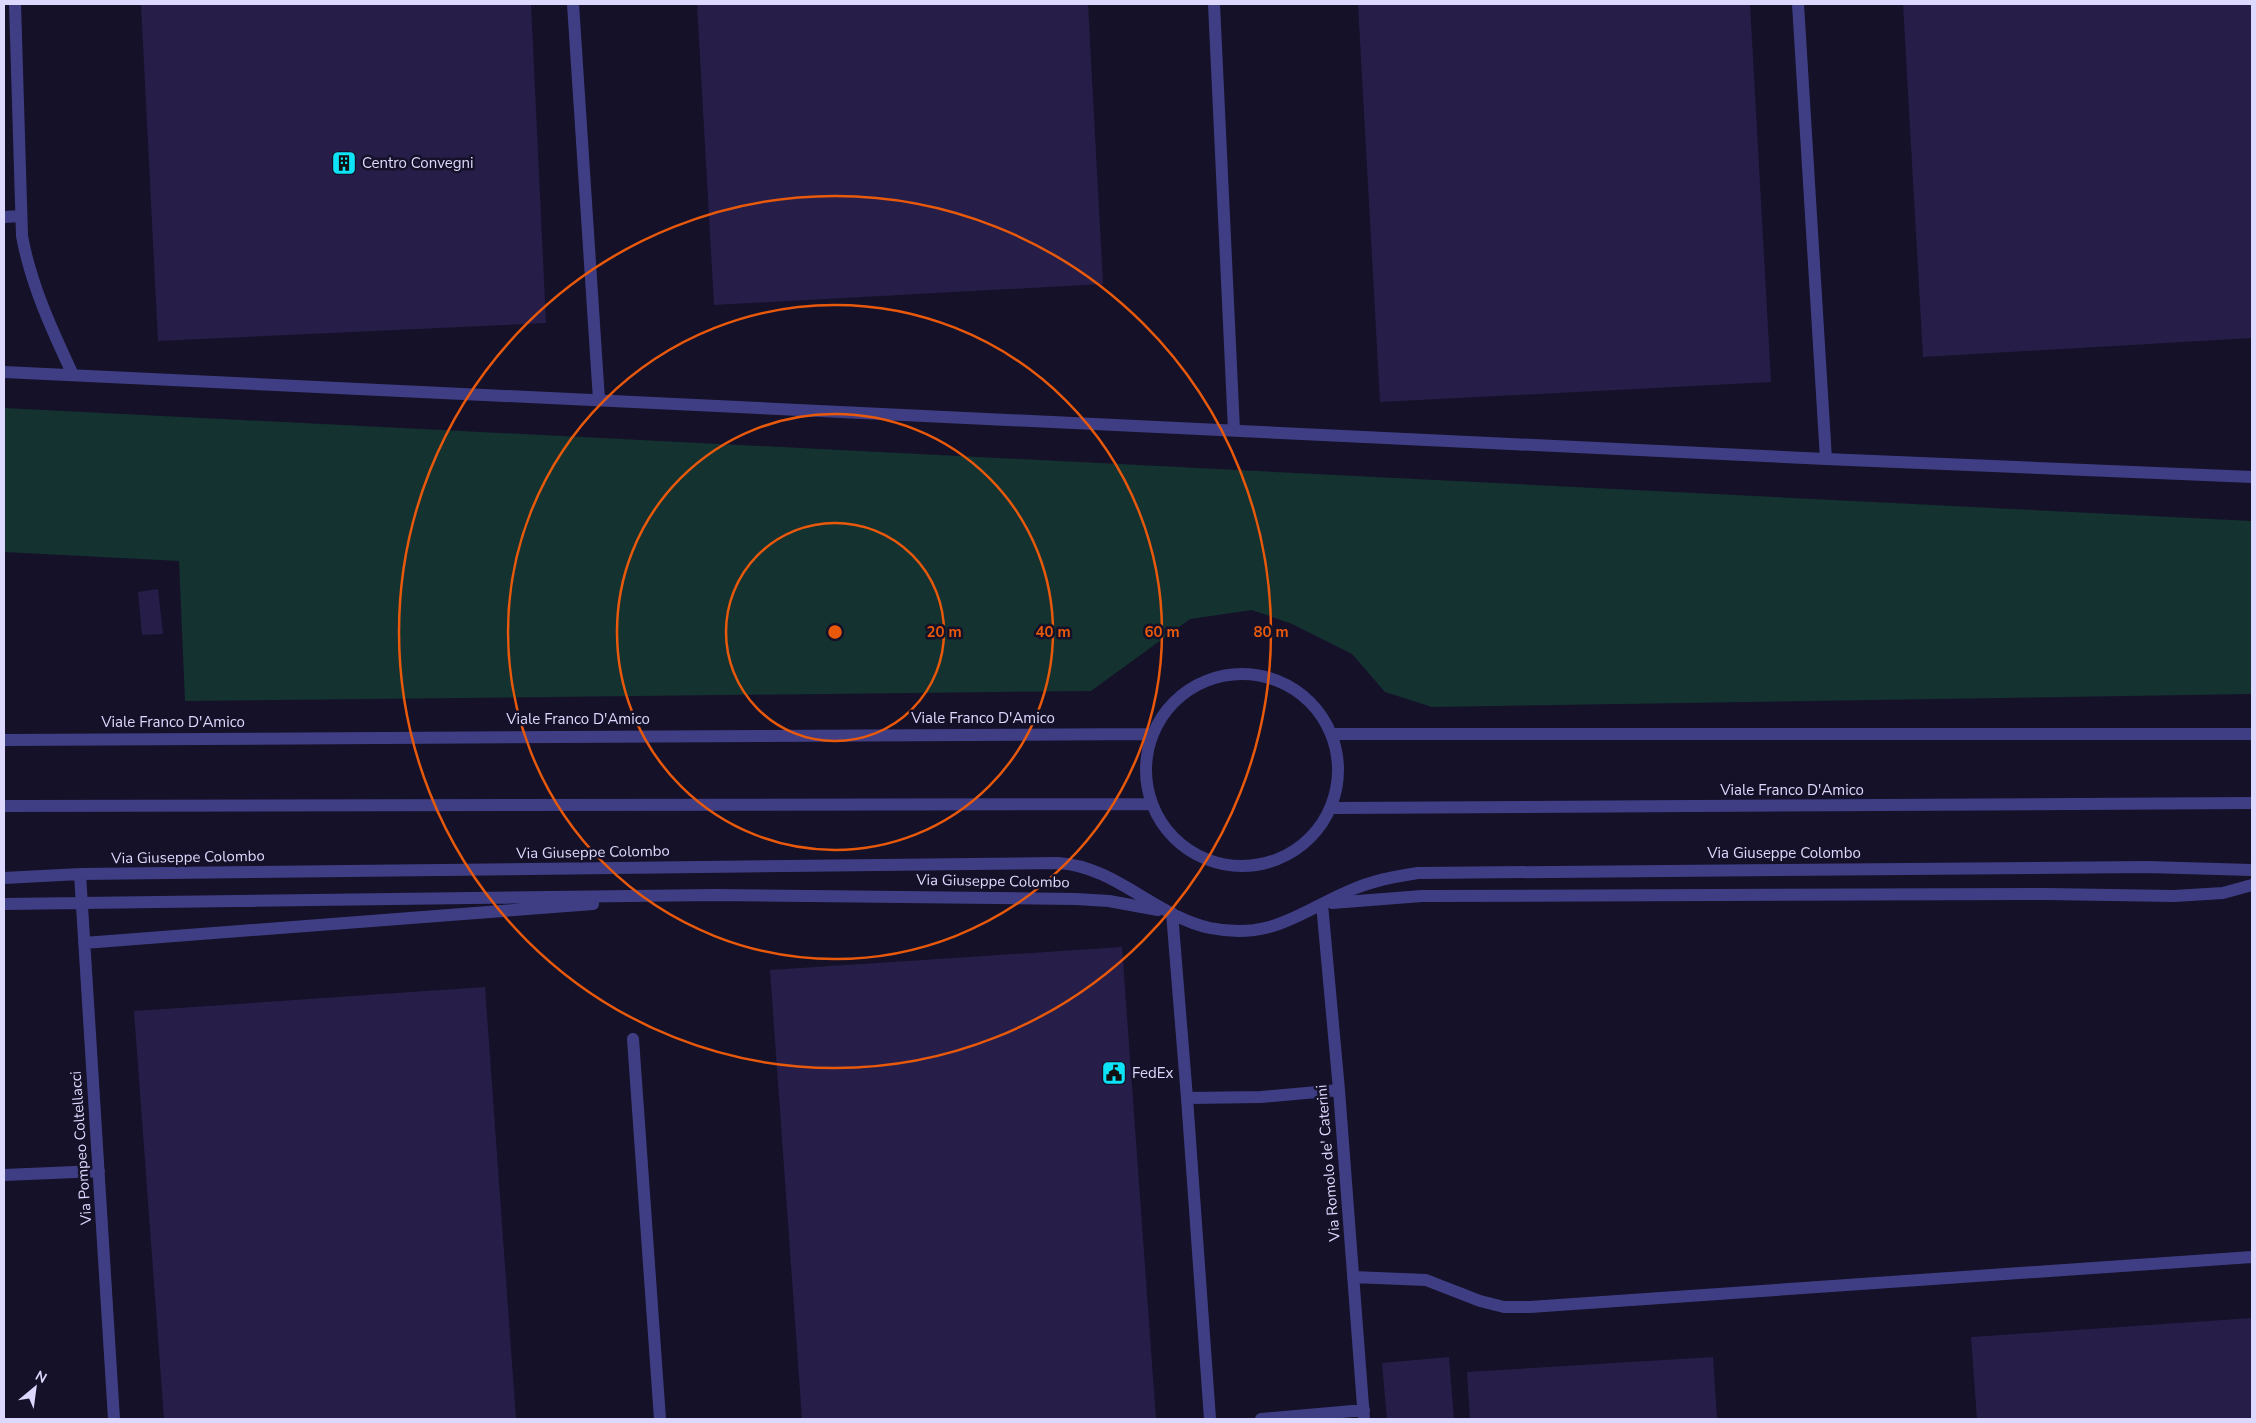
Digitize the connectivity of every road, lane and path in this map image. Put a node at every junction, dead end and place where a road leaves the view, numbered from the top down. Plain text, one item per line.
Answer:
1 (15, 4) edge
2 (573, 4) edge
3 (1214, 4) edge
4 (1798, 4) edge
5 (21, 216) junction
6 (4, 217) edge
7 (4, 372) edge
8 (73, 375) junction
9 (599, 400) junction
10 (1234, 430) junction
11 (1826, 459) junction
12 (2252, 477) edge
13 (1152, 734) junction
14 (1332, 734) junction
15 (2252, 734) edge
16 (4, 740) edge
17 (1151, 804) junction
18 (2252, 804) edge
19 (4, 806) edge
20 (1332, 808) junction
21 (2252, 870) edge
22 (80, 874) junction
23 (4, 878) edge
24 (2252, 884) edge
25 (714, 895) junction
26 (83, 902) junction
27 (4, 904) edge
28 (1322, 904) junction
29 (1172, 913) junction
30 (84, 943) junction
31 (633, 1038) dead end
32 (1339, 1090) junction
33 (1187, 1098) junction
34 (98, 1171) junction
35 (4, 1175) edge
36 (2252, 1257) edge
37 (1353, 1278) junction
38 (1364, 1415) edge
39 (114, 1419) edge
40 (660, 1419) edge
41 (1210, 1419) edge
42 (1261, 1419) edge

1 - 5 street
2 - 9 street
3 - 10 street
4 - 11 street
5 - 6 street
5 - 8 street
7 - 8 street
8 - 9 street
9 - 10 street
10 - 11 street
11 - 12 street
13 - 14 street
13 - 16 street, Viale Franco D'Amico
13 - 17 street
14 - 15 street
14 - 20 street
17 - 19 street
17 - 20 street
18 - 20 street, Viale Franco D'Amico
21 - 28 street, Via Giuseppe Colombo
22 - 23 street, Via Giuseppe Colombo
22 - 26 street, Via Pompeo Coltellacci
22 - 29 street, Via Giuseppe Colombo
24 - 28 street, Via Giuseppe Colombo
25 - 26 street, Via Giuseppe Colombo
25 - 29 street, Via Giuseppe Colombo
25 - 30 street
26 - 27 street, Via Giuseppe Colombo
26 - 30 street, Via Pompeo Coltellacci
28 - 29 street, Via Giuseppe Colombo
28 - 32 street, Via Romolo de' Caterini
29 - 33 street
30 - 34 street, Via Pompeo Coltellacci
31 - 40 street
32 - 33 street
32 - 37 street, Via Romolo de' Caterini
33 - 41 street
34 - 35 street
34 - 39 street, Via Pompeo Coltellacci
36 - 37 street
37 - 38 street, Via Romolo de' Caterini
38 - 42 street

